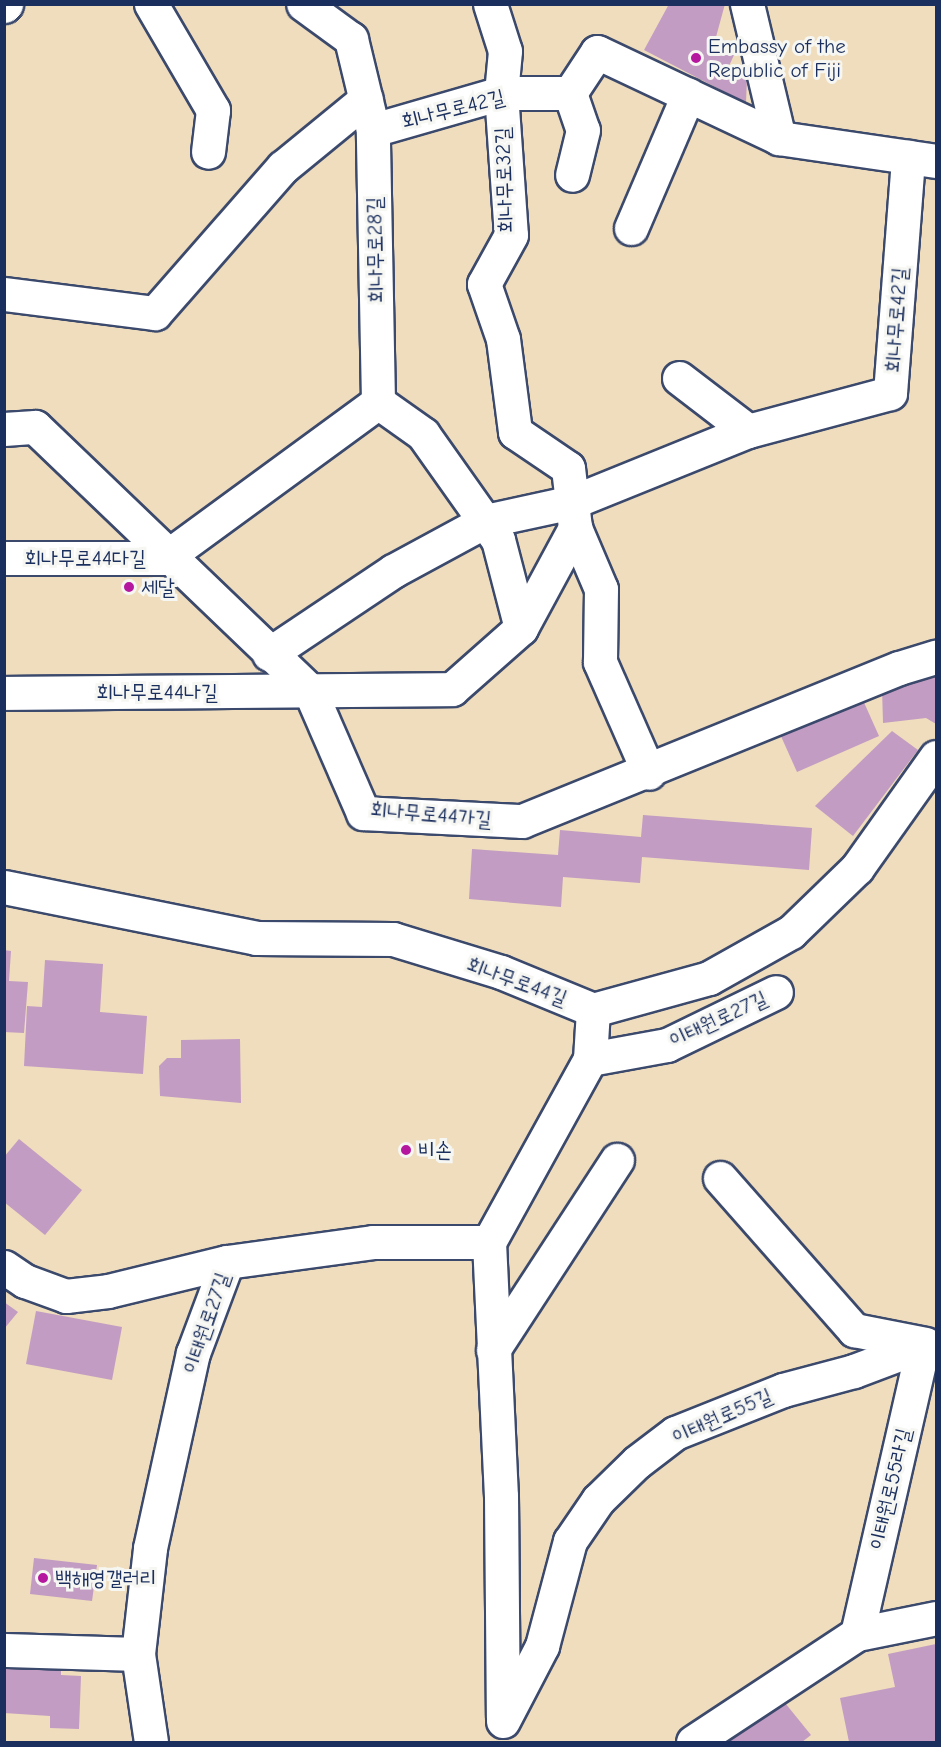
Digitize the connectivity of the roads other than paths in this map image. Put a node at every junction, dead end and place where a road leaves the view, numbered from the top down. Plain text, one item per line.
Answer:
1 (151, 4) edge
2 (303, 4) edge
3 (490, 4) edge
4 (747, 4) edge
5 (501, 93) junction
6 (570, 93) junction
7 (688, 95) junction
8 (369, 115) junction
9 (779, 138) junction
10 (207, 152) dead end
11 (922, 159) edge
12 (572, 174) dead end
13 (631, 228) dead end
14 (4, 294) edge
15 (680, 378) dead end
16 (378, 402) junction
17 (4, 429) edge
18 (748, 431) junction
19 (574, 515) junction
20 (484, 521) junction
21 (4, 558) edge
22 (165, 558) junction
23 (521, 628) junction
24 (269, 654) junction
25 (936, 657) edge
26 (310, 692) junction
27 (4, 693) edge
28 (936, 757) edge
29 (649, 772) junction
30 (4, 887) edge
31 (776, 992) dead end
32 (593, 1010) junction
33 (590, 1059) junction
34 (616, 1160) dead end
35 (720, 1178) dead end
36 (489, 1242) junction
37 (227, 1262) junction
38 (4, 1267) edge
39 (930, 1343) edge
40 (493, 1350) junction
41 (936, 1618) edge
42 (857, 1634) junction
43 (4, 1650) edge
44 (138, 1654) junction
45 (501, 1732) edge
46 (151, 1743) edge
47 (693, 1743) edge

1 - 10 street
2 - 8 street, 회나무로28길
3 - 5 street, 회나무로32길
4 - 9 street
5 - 6 street, 회나무로42길
5 - 8 street, 회나무로42길
5 - 19 street, 회나무로32길
6 - 7 street, 회나무로42길
6 - 12 street
7 - 9 street, 회나무로42길
7 - 13 street
8 - 14 street
8 - 16 street, 회나무로28길
9 - 11 street, 회나무로42길
11 - 18 street, 회나무로42길
15 - 18 street
16 - 20 street
16 - 22 street
17 - 22 street, 회나무로44가길
18 - 19 street
19 - 20 street
19 - 23 street
19 - 29 street, 회나무로32길
20 - 23 street
20 - 24 street
21 - 22 street, 회나무로44다길
22 - 24 street, 회나무로44가길
23 - 26 street
24 - 26 street, 회나무로44가길
25 - 29 street, 회나무로44가길
26 - 27 street, 회나무로44나길
26 - 29 street, 회나무로44가길
28 - 32 street, 회나무로44길
30 - 32 street, 회나무로44길
31 - 33 street, 이태원로27길
32 - 33 street
33 - 36 street
34 - 40 street
35 - 39 street
36 - 37 street, 이태원로27길
36 - 40 street, 이태원로55길
37 - 38 street
37 - 44 street, 이태원로27길
39 - 42 street, 이태원로55라길
39 - 45 street, 이태원로55길
40 - 45 street, 이태원로55길
41 - 42 street
42 - 47 street
43 - 44 street
44 - 46 street, 이태원로27길

